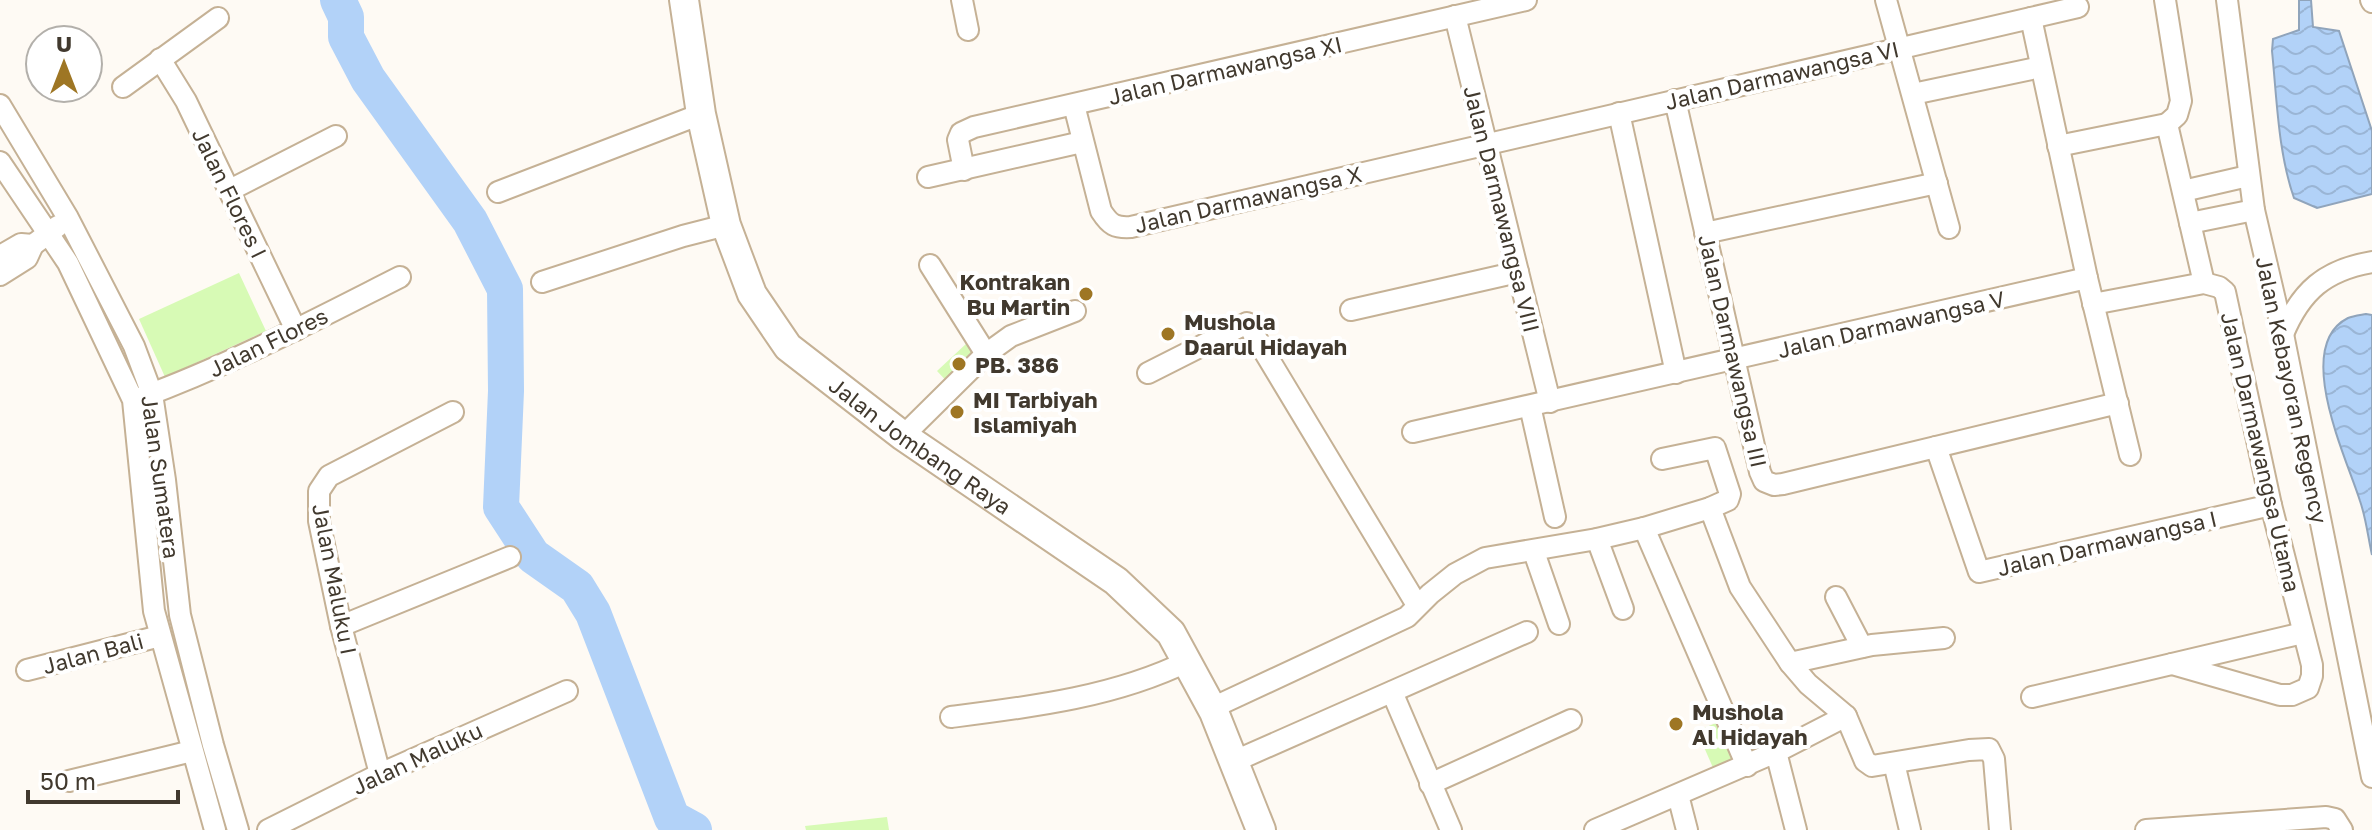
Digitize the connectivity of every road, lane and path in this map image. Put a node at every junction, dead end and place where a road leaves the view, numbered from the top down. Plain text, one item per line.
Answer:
1 (684, 0) edge
2 (962, 0) edge
3 (1526, 0) edge
4 (1886, 0) edge
5 (2165, 0) edge
6 (2227, 0) edge
7 (2078, 7) dead end
8 (1455, 16) junction
9 (218, 18) dead end
10 (2031, 18) junction
11 (968, 30) dead end
12 (1901, 48) junction
13 (160, 59) junction
14 (2041, 67) junction
15 (123, 87) dead end
16 (1913, 94) junction
17 (1675, 100) junction
18 (0, 105) edge
19 (1074, 105) junction
20 (1619, 113) junction
21 (701, 114) junction
22 (2167, 124) junction
23 (336, 136) dead end
24 (1082, 142) junction
25 (1486, 143) junction
26 (2058, 146) junction
27 (0, 162) edge
28 (964, 170) junction
29 (2248, 176) junction
30 (928, 177) dead end
31 (1937, 183) junction
32 (230, 190) junction
33 (2183, 191) junction
34 (498, 192) dead end
35 (2254, 210) junction
36 (68, 218) junction
37 (2190, 223) junction
38 (726, 225) junction
39 (1949, 228) dead end
40 (1705, 233) junction
41 (41, 239) junction
42 (0, 256) edge
43 (2372, 262) edge
44 (930, 265) dead end
45 (1518, 272) junction
46 (0, 275) edge
47 (400, 277) dead end
48 (2087, 278) junction
49 (542, 282) dead end
50 (2204, 283) junction
51 (2093, 304) junction
52 (1351, 310) dead end
53 (1075, 311) dead end
54 (296, 330) junction
55 (2283, 334) junction
56 (986, 354) junction
57 (1734, 360) junction
58 (1148, 373) dead end
59 (1676, 373) junction
60 (142, 397) junction
61 (2118, 403) junction
62 (1540, 404) junction
63 (453, 412) dead end
64 (1413, 432) dead end
65 (903, 436) junction
66 (1936, 447) junction
67 (2130, 455) dead end
68 (1662, 459) dead end
69 (2271, 505) junction
70 (1710, 508) junction
71 (1555, 517) dead end
72 (1644, 528) junction
73 (1597, 539) junction
74 (1534, 552) junction
75 (510, 557) dead end
76 (1836, 597) dead end
77 (1417, 605) junction
78 (1623, 609) dead end
79 (1559, 624) dead end
80 (341, 626) junction
81 (1527, 632) dead end
82 (2303, 633) junction
83 (160, 636) junction
84 (1944, 638) dead end
85 (1862, 647) junction
86 (1188, 661) junction
87 (1790, 663) junction
88 (2172, 664) junction
89 (27, 670) dead end
90 (567, 691) dead end
91 (1392, 692) junction
92 (2032, 697) dead end
93 (1212, 708) junction
94 (1846, 716) junction
95 (951, 717) dead end
96 (1571, 720) dead end
97 (192, 751) junction
98 (1776, 752) junction
99 (1235, 761) junction
100 (1894, 763) junction
101 (1747, 766) junction
102 (380, 774) junction
103 (2372, 777) edge
104 (69, 781) dead end
105 (1430, 784) junction
106 (1678, 795) junction
107 (2341, 828) edge
108 (215, 830) edge
109 (238, 830) edge
110 (268, 830) edge
111 (1261, 830) edge
112 (1451, 830) edge
113 (1595, 830) edge
114 (1687, 830) edge
115 (1796, 830) edge
116 (1910, 830) edge
117 (2000, 830) edge
118 (2146, 830) edge

1 - 21 main road, Jalan Jombang Raya
2 - 11 street
3 - 8 street, Jalan Darmawangsa XI
4 - 12 street
5 - 22 street
6 - 29 street, Jalan Kebayoran Regency
7 - 10 street, Jalan Darmawangsa VI
8 - 19 street, Jalan Darmawangsa XI
8 - 25 street, Jalan Darmawangsa VIII
9 - 13 street
10 - 12 street, Jalan Darmawangsa VI
10 - 14 street
12 - 16 street
12 - 17 street, Jalan Darmawangsa VI
13 - 15 street
13 - 32 street, Jalan Flores I
14 - 16 street
14 - 26 street
16 - 31 street
17 - 20 street, Jalan Darmawangsa VI
17 - 40 street, Jalan Darmawangsa III
18 - 36 street, Jalan Sumatera
19 - 24 street
19 - 28 street, Jalan Darmawangsa XI
20 - 25 street, Jalan Darmawangsa VI
20 - 59 street
21 - 34 street
21 - 38 main road, Jalan Jombang Raya
22 - 26 street
22 - 33 street
23 - 32 street
24 - 25 street, Jalan Darmawangsa X
24 - 28 street
25 - 45 street, Jalan Darmawangsa VIII
26 - 48 street
27 - 41 street, Jalan Sumatera
28 - 30 street
29 - 33 street
29 - 35 street, Jalan Kebayoran Regency
31 - 39 street
31 - 40 street
32 - 54 street, Jalan Flores I
33 - 37 street
35 - 37 street
35 - 55 street, Jalan Kebayoran Regency
36 - 41 street
36 - 60 street, Jalan Sumatera
37 - 50 street
38 - 49 street
38 - 65 main road, Jalan Jombang Raya
40 - 57 street, Jalan Darmawangsa III
41 - 42 street
41 - 46 street
41 - 60 street, Jalan Sumatera
43 - 55 street
44 - 56 street
45 - 52 street
45 - 62 street, Jalan Darmawangsa VIII
47 - 54 street, Jalan Flores
48 - 51 street
48 - 57 street, Jalan Darmawangsa V
50 - 51 street
50 - 69 street, Jalan Darmawangsa Utama
51 - 61 street
53 - 56 street
54 - 60 street, Jalan Flores
55 - 103 street, Jalan Kebayoran Regency
56 - 65 street
57 - 59 street, Jalan Darmawangsa V
57 - 66 street, Jalan Darmawangsa III
58 - 77 street
59 - 62 street, Jalan Darmawangsa V
60 - 83 street, Jalan Sumatera
60 - 109 street, Jalan Sumatera
61 - 66 street, Jalan Darmawangsa III
61 - 67 street
62 - 64 street, Jalan Darmawangsa V
62 - 71 street, Jalan Darmawangsa VIII
63 - 80 street, Jalan Maluku I
65 - 86 main road, Jalan Jombang Raya
66 - 69 street, Jalan Darmawangsa I
68 - 70 street
69 - 82 street, Jalan Darmawangsa Utama
70 - 72 street
70 - 87 street
72 - 73 street
72 - 101 street
73 - 74 street
73 - 78 street
74 - 77 street
74 - 79 street
75 - 80 street
76 - 85 street
77 - 93 street
80 - 102 street, Jalan Maluku I
81 - 91 street
82 - 88 street
82 - 88 street, Jalan Darmawangsa Utama
83 - 89 street, Jalan Bali
83 - 97 street, Jalan Sumatera
84 - 85 street
85 - 87 street
86 - 93 main road, Jalan Jombang Raya
86 - 95 street
87 - 94 street
88 - 92 street
90 - 102 street, Jalan Maluku
91 - 99 street
91 - 105 street
93 - 99 main road, Jalan Jombang Raya
94 - 98 street
94 - 100 street
96 - 105 street
97 - 104 street
97 - 108 street, Jalan Sumatera
98 - 101 street
98 - 115 street
99 - 111 main road, Jalan Jombang Raya
100 - 116 street
100 - 117 street
101 - 106 street
102 - 110 street, Jalan Maluku
105 - 112 street
106 - 113 street
106 - 114 street
107 - 118 street

